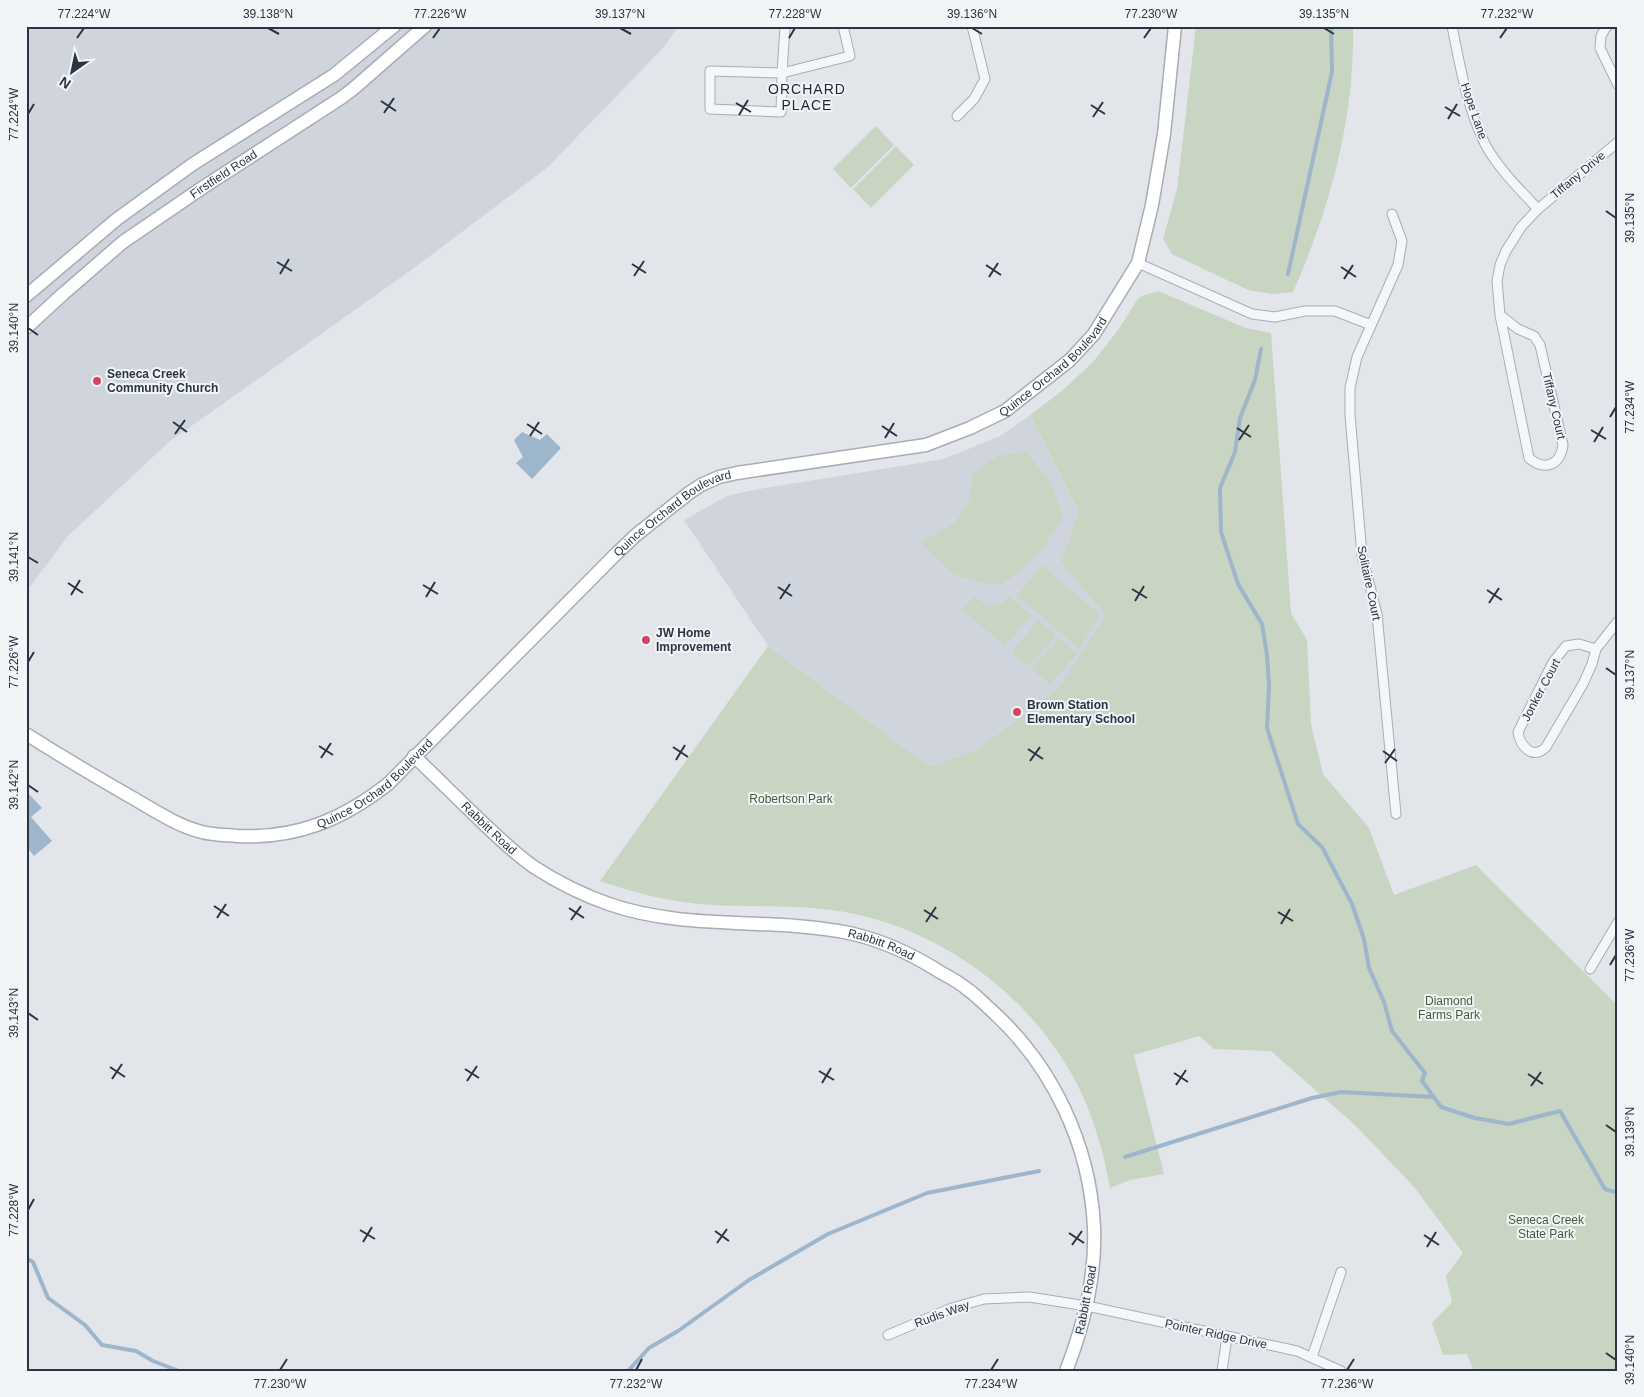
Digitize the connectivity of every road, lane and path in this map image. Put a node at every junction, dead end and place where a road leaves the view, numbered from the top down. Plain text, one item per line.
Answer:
1 (394, 26) edge
2 (425, 26) edge
3 (785, 26) edge
4 (843, 26) edge
5 (972, 26) edge
6 (1175, 26) edge
7 (1452, 26) edge
8 (1608, 26) edge
9 (782, 73) junction
10 (1618, 85) edge
11 (957, 116) dead end
12 (1618, 142) edge
13 (1538, 209) junction
14 (1392, 214) dead end
15 (1138, 263) junction
16 (26, 296) edge
17 (1500, 315) junction
18 (1371, 325) junction
19 (26, 328) edge
20 (1618, 621) edge
21 (1596, 649) junction
22 (26, 734) edge
23 (414, 756) junction
24 (1396, 814) dead end
25 (1618, 922) edge
26 (1590, 969) dead end
27 (1341, 1272) dead end
28 (1087, 1306) junction
29 (888, 1335) dead end
30 (1227, 1337) junction
31 (1312, 1357) junction
32 (1066, 1371) edge
33 (1222, 1371) edge
34 (1341, 1371) edge

1 - 16 street, Firstfield Road
2 - 19 street, Firstfield Road
3 - 9 street
4 - 9 street
5 - 11 street
6 - 15 street, Quince Orchard Boulevard
7 - 13 street, Hope Lane
8 - 10 street
9 - 9 street
12 - 13 street, Tiffany Drive
13 - 17 street, Tiffany Court
14 - 18 street, Solitaire Court
15 - 18 street
15 - 23 street, Quince Orchard Boulevard
17 - 17 street, Tiffany Court
18 - 24 street, Solitaire Court
20 - 21 street, Jonker Court
21 - 21 street, Jonker Court
22 - 23 street, Quince Orchard Boulevard
23 - 28 street, Rabbitt Road
25 - 26 street
27 - 31 street
28 - 29 street, Rudis Way
28 - 30 street, Pointer Ridge Drive
28 - 32 street, Rabbitt Road
30 - 31 street, Pointer Ridge Drive
30 - 33 street
31 - 34 street, Pointer Ridge Drive

